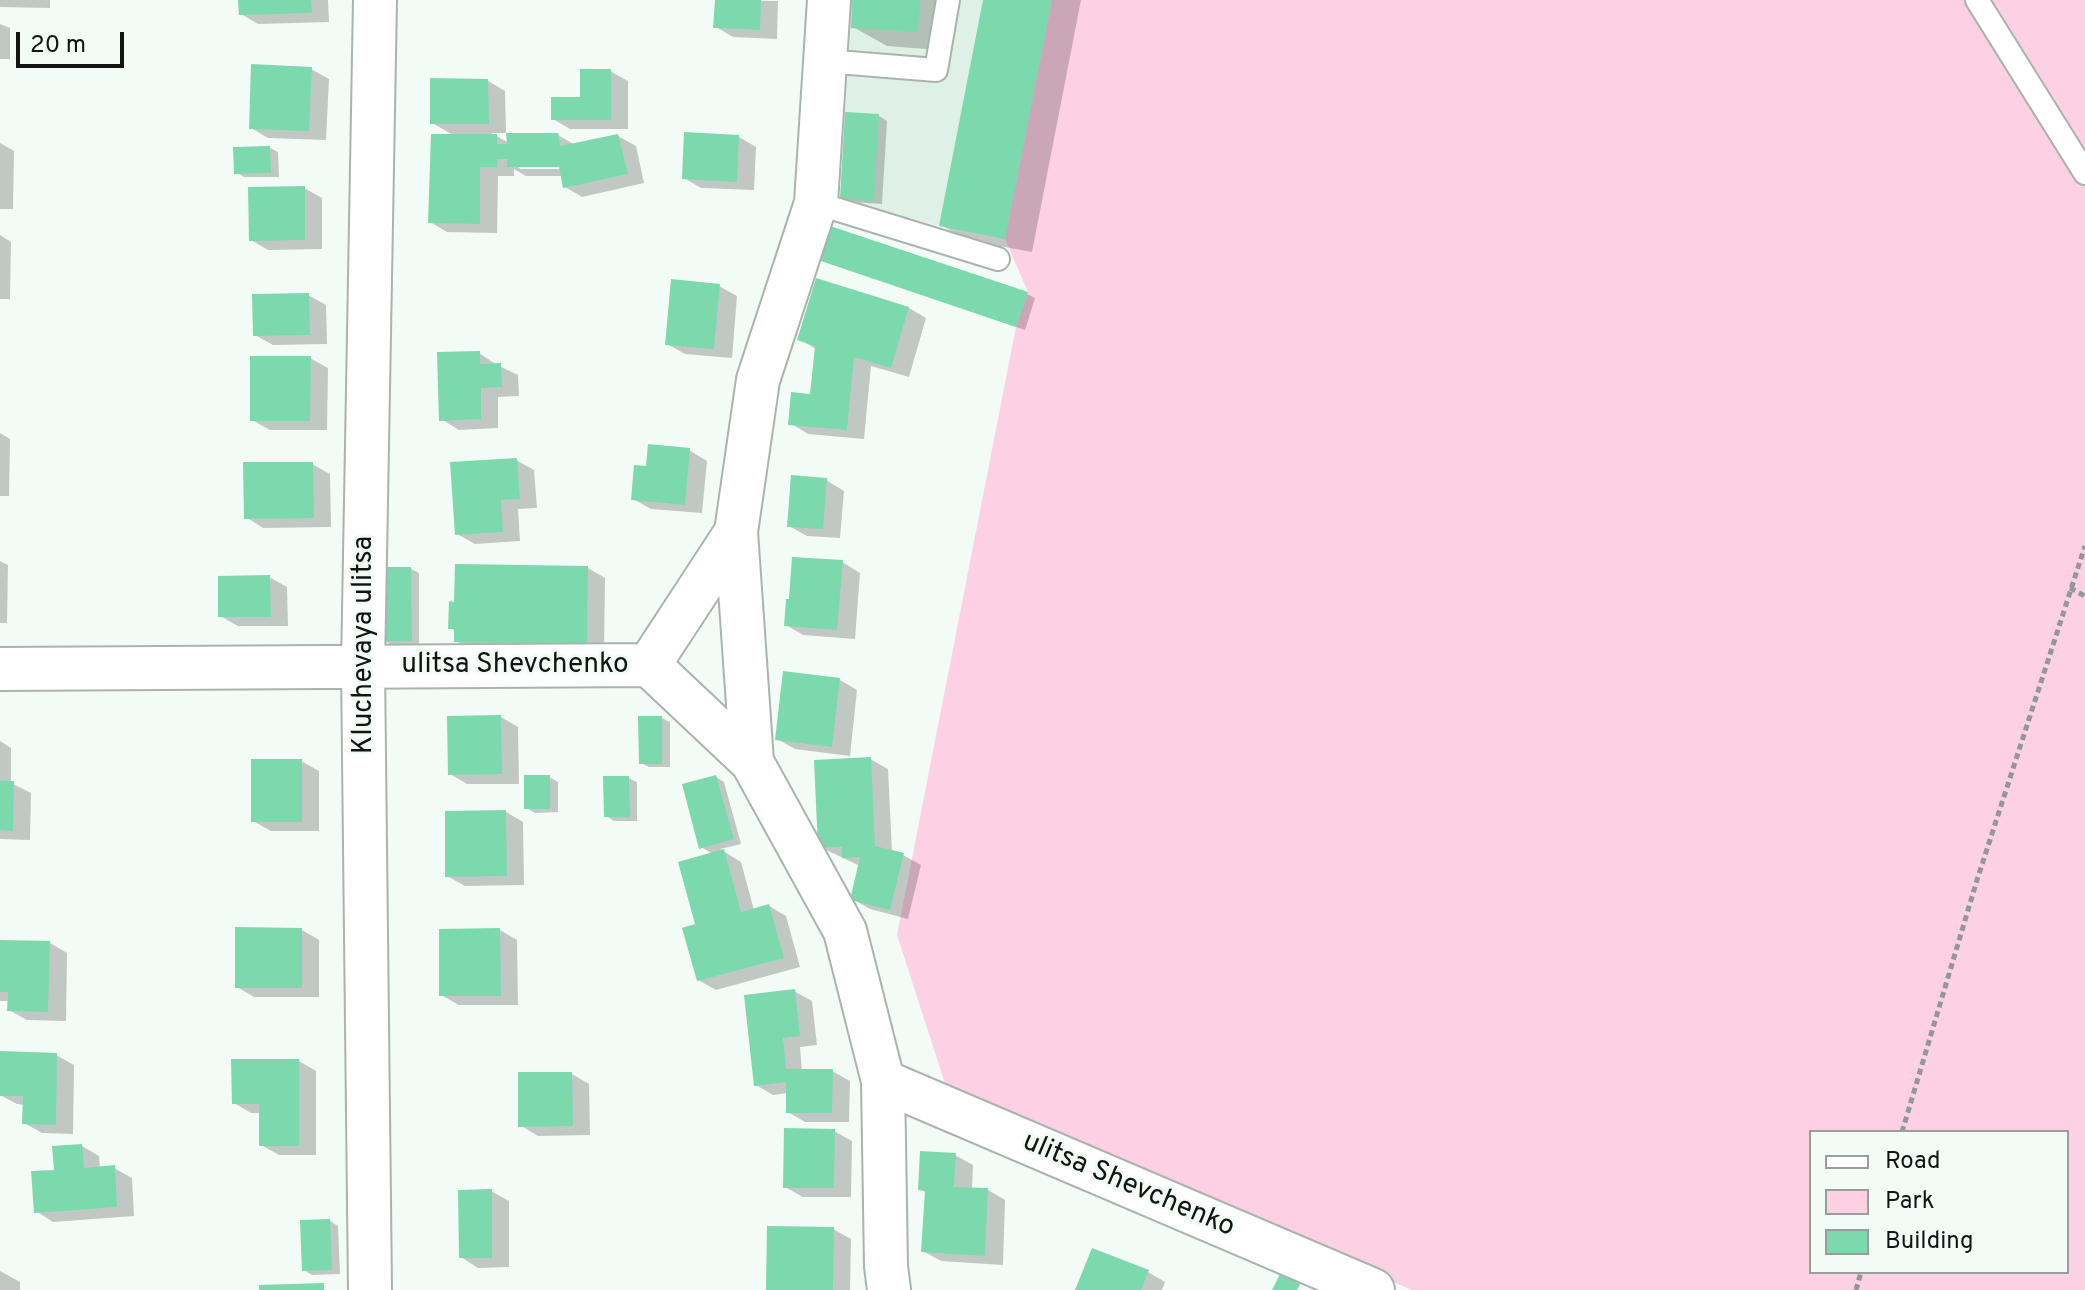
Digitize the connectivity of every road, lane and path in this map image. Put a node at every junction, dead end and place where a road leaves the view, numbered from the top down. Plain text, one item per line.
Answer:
1 (375, 0) edge
2 (829, 0) edge
3 (948, 0) edge
4 (1977, 0) edge
5 (825, 61) junction
6 (2085, 173) edge
7 (816, 203) junction
8 (998, 259) dead end
9 (736, 532) junction
10 (2085, 546) edge
11 (2070, 588) junction
12 (2085, 596) edge
13 (649, 665) junction
14 (363, 667) junction
15 (0, 669) edge
16 (752, 762) junction
17 (883, 1081) junction
18 (1903, 1130) edge
19 (370, 1290) edge
20 (889, 1290) edge
21 (1373, 1290) edge

1 - 14 street, Kluchevaya ulitsa
2 - 5 street
3 - 5 lane
4 - 6 lane
5 - 7 street
7 - 8 lane
7 - 9 street
9 - 13 street
9 - 16 street
10 - 11 path
11 - 12 path
11 - 18 path
13 - 14 street, ulitsa Shevchenko
13 - 16 street, ulitsa Shevchenko
14 - 15 street, ulitsa Shevchenko
14 - 19 street, Kluchevaya ulitsa
16 - 17 street
17 - 20 street
17 - 21 street, ulitsa Shevchenko

